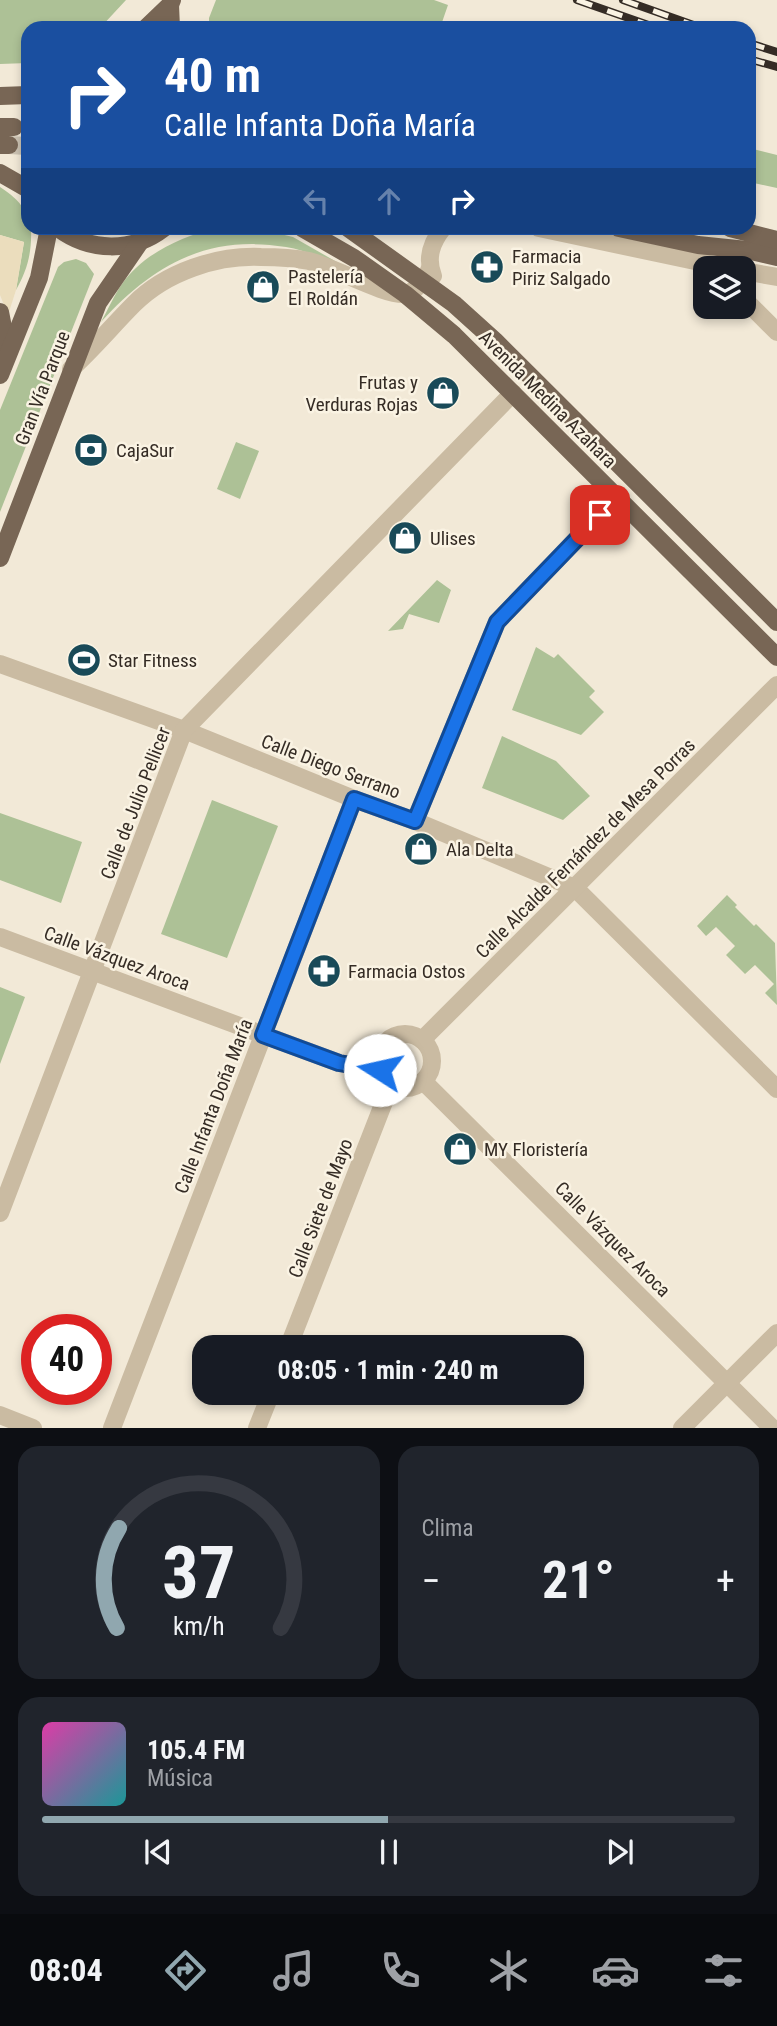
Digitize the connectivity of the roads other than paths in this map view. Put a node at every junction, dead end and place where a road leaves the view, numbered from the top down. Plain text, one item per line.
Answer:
1 (171, 2) edge
2 (153, 21) edge
3 (171, 21) edge
4 (21, 95) edge
5 (0, 96) edge
6 (0, 173) edge
7 (21, 184) edge
8 (47, 235) edge
9 (69, 235) edge
10 (154, 235) edge
11 (314, 235) edge
12 (360, 235) edge
13 (437, 235) edge
14 (572, 235) edge
15 (654, 235) edge
16 (707, 235) edge
17 (756, 235) edge
18 (777, 240) edge
19 (140, 242) junction
20 (747, 250) junction
21 (777, 257) edge
22 (693, 261) edge
23 (756, 273) edge
24 (427, 274) junction
25 (777, 277) edge
26 (405, 294) junction
27 (756, 311) edge
28 (0, 312) edge
29 (777, 332) edge
30 (8, 357) junction
31 (71, 369) junction
32 (0, 375) edge
33 (513, 393) junction
34 (617, 497) junction
35 (0, 558) edge
36 (777, 622) edge
37 (777, 657) edge
38 (0, 664) edge
39 (777, 685) edge
40 (184, 730) junction
41 (354, 799) junction
42 (415, 821) junction
43 (575, 888) junction
44 (0, 937) edge
45 (93, 972) junction
46 (263, 1035) junction
47 (422, 1040) junction
48 (385, 1077) junction
49 (423, 1081) junction
50 (777, 1089) edge
51 (0, 1213) edge
52 (777, 1333) edge
53 (293, 1335) edge
54 (727, 1383) junction
55 (266, 1405) edge
56 (0, 1415) edge
57 (33, 1427) edge
58 (112, 1427) edge
59 (257, 1427) edge
60 (682, 1427) edge
61 (772, 1427) edge

1 - 2 main road
1 - 3 main road
4 - 5 main road
6 - 7 main road
8 - 30 main road
9 - 19 main road
10 - 19 main road
11 - 26 main road, Avenida Medina Azahara
12 - 24 main road, Avenida Medina Azahara
13 - 24 street
14 - 22 street
15 - 20 main road
16 - 20 main road
17 - 18 main road
19 - 31 main road, Gran Vía Parque
20 - 21 main road
23 - 25 street
24 - 26 street
24 - 36 main road, Avenida Medina Azahara
26 - 31 street
26 - 33 main road, Avenida Medina Azahara
27 - 29 street
28 - 30 main road
30 - 32 main road
31 - 35 main road, Gran Vía Parque
33 - 34 main road, Avenida Medina Azahara
33 - 40 street, Calle de Julio Pellicer
34 - 37 main road, Avenida Medina Azahara
34 - 42 street
38 - 40 street, Calle Diego Serrano
39 - 43 street, Calle Alcalde Fernández de Mesa Porras
40 - 41 street, Calle Diego Serrano
40 - 45 street, Calle de Julio Pellicer
41 - 42 street, Calle Diego Serrano
41 - 46 street, Calle Infanta Doña María
42 - 43 street, Calle Diego Serrano
43 - 47 street, Calle Alcalde Fernández de Mesa Porras
43 - 50 street, Calle Diego Serrano
44 - 45 street, Calle Vázquez Aroca
45 - 46 street, Calle Vázquez Aroca
45 - 51 street, Calle de Julio Pellicer
46 - 48 street, Calle Vázquez Aroca
46 - 58 street, Calle Infanta Doña María
47 - 48 street
47 - 49 street
48 - 49 street
48 - 53 street, Calle Siete de Mayo
49 - 54 street, Calle Vázquez Aroca
52 - 54 street
54 - 60 street
54 - 61 street, Calle Vázquez Aroca
55 - 59 street
56 - 57 street

